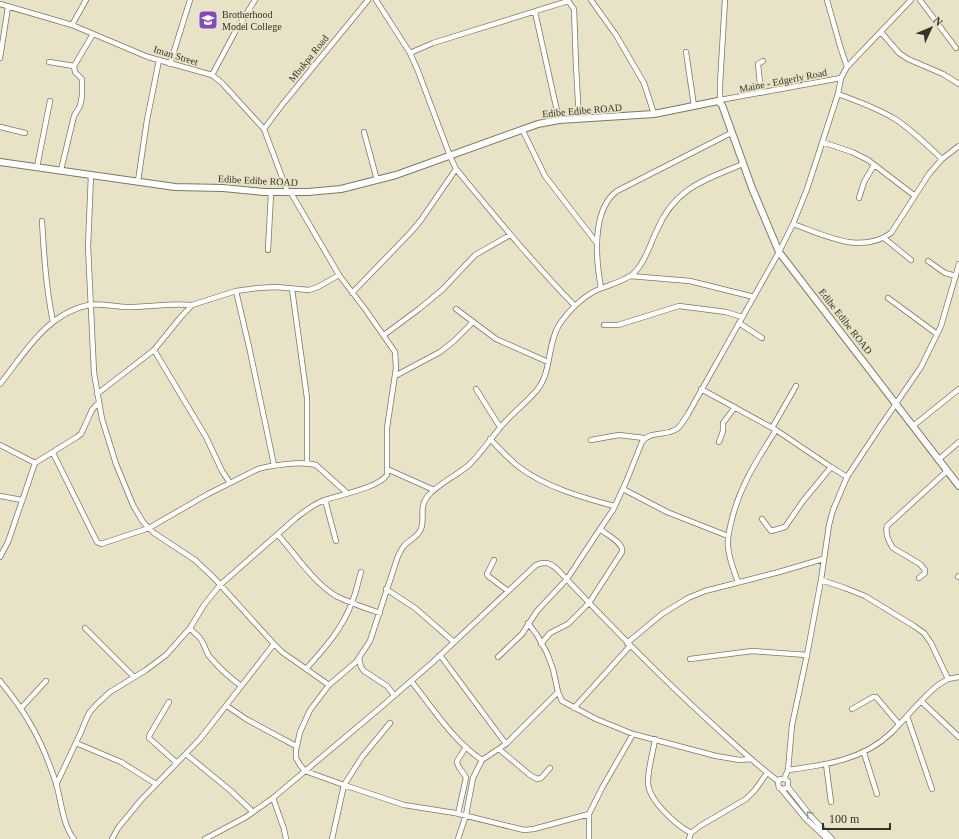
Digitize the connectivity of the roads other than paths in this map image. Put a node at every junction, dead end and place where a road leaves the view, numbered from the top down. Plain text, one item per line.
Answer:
1 (86, 0) edge
2 (255, 0) edge
3 (368, 0) edge
4 (376, 0) edge
5 (591, 0) edge
6 (725, 0) edge
7 (827, 0) edge
8 (911, 0) edge
9 (920, 0) edge
10 (188, 1) edge
11 (0, 4) edge
12 (8, 7) junction
13 (535, 12) junction
14 (72, 25) junction
15 (881, 32) junction
16 (93, 34) junction
17 (956, 48) dead end
18 (410, 52) junction
19 (686, 52) dead end
20 (0, 58) edge
21 (159, 60) junction
22 (763, 61) dead end
23 (49, 62) dead end
24 (170, 64) junction
25 (74, 66) junction
26 (847, 67) junction
27 (212, 75) junction
28 (841, 78) junction
29 (959, 84) edge
30 (762, 93) junction
31 (838, 94) junction
32 (50, 101) dead end
33 (720, 101) junction
34 (694, 106) junction
35 (654, 114) junction
36 (579, 119) junction
37 (559, 120) junction
38 (0, 127) edge
39 (522, 129) junction
40 (264, 130) junction
41 (364, 132) dead end
42 (25, 133) dead end
43 (732, 133) junction
44 (822, 142) junction
45 (959, 146) edge
46 (450, 156) junction
47 (942, 159) junction
48 (0, 162) edge
49 (743, 164) junction
50 (874, 165) junction
51 (38, 167) junction
52 (456, 169) junction
53 (61, 170) junction
54 (91, 175) junction
55 (377, 180) junction
56 (138, 181) junction
57 (271, 193) junction
58 (290, 193) junction
59 (915, 196) junction
60 (859, 198) dead end
61 (42, 221) dead end
62 (793, 224) junction
63 (510, 235) junction
64 (884, 238) junction
65 (596, 242) junction
66 (268, 250) dead end
67 (779, 252) junction
68 (911, 260) dead end
69 (928, 261) dead end
70 (959, 267) edge
71 (339, 276) junction
72 (630, 276) junction
73 (956, 276) junction
74 (600, 288) junction
75 (292, 289) junction
76 (236, 291) junction
77 (352, 293) junction
78 (754, 297) junction
79 (888, 298) dead end
80 (90, 305) junction
81 (192, 305) junction
82 (575, 306) junction
83 (456, 309) dead end
84 (742, 317) junction
85 (53, 322) junction
86 (473, 322) junction
87 (739, 323) junction
88 (604, 325) dead end
89 (937, 334) junction
90 (384, 335) junction
91 (762, 338) dead end
92 (154, 350) junction
93 (548, 362) junction
94 (395, 376) junction
95 (0, 384) edge
96 (796, 386) dead end
97 (476, 389) dead end
98 (702, 389) junction
99 (959, 389) edge
100 (97, 394) junction
101 (99, 402) junction
102 (896, 403) junction
103 (736, 407) junction
104 (913, 426) junction
105 (500, 427) junction
106 (774, 429) junction
107 (644, 438) junction
108 (490, 439) junction
109 (591, 440) dead end
110 (719, 442) dead end
111 (959, 442) edge
112 (0, 445) edge
113 (53, 453) junction
114 (938, 460) junction
115 (35, 463) junction
116 (307, 464) junction
117 (274, 465) junction
118 (831, 468) junction
119 (387, 469) junction
120 (947, 471) junction
121 (847, 477) junction
122 (230, 483) junction
123 (959, 486) edge
124 (623, 489) junction
125 (434, 490) junction
126 (347, 493) junction
127 (0, 496) edge
128 (22, 500) junction
129 (325, 500) junction
130 (614, 506) junction
131 (762, 519) dead end
132 (149, 528) junction
133 (600, 529) junction
134 (278, 535) junction
135 (728, 536) junction
136 (336, 541) dead end
137 (0, 557) edge
138 (823, 559) junction
139 (494, 560) dead end
140 (360, 572) dead end
141 (919, 578) dead end
142 (567, 579) junction
143 (821, 580) junction
144 (738, 582) junction
145 (220, 585) junction
146 (386, 589) junction
147 (508, 591) junction
148 (352, 603) junction
149 (589, 603) junction
150 (380, 613) junction
151 (528, 623) junction
152 (85, 628) dead end
153 (190, 628) junction
154 (454, 642) junction
155 (274, 644) junction
156 (541, 644) junction
157 (628, 644) junction
158 (440, 655) junction
159 (807, 655) junction
160 (359, 658) junction
161 (498, 658) dead end
162 (690, 659) dead end
163 (306, 669) junction
164 (134, 677) junction
165 (959, 677) edge
166 (948, 679) junction
167 (0, 681) edge
168 (46, 681) dead end
169 (411, 681) junction
170 (241, 686) junction
171 (329, 686) junction
172 (558, 692) junction
173 (394, 695) junction
174 (921, 701) junction
175 (169, 702) dead end
176 (227, 706) junction
177 (21, 708) junction
178 (574, 708) junction
179 (852, 709) dead end
180 (907, 716) junction
181 (390, 723) dead end
182 (899, 724) junction
183 (633, 734) junction
184 (959, 737) edge
185 (656, 739) junction
186 (76, 743) junction
187 (506, 744) junction
188 (296, 746) junction
189 (466, 747) junction
190 (499, 749) junction
191 (864, 753) junction
192 (186, 754) junction
193 (751, 759) junction
194 (482, 760) junction
195 (177, 762) junction
196 (826, 764) junction
197 (550, 768) dead end
198 (788, 770) junction
199 (305, 771) junction
200 (767, 773) junction
201 (784, 779) junction
202 (778, 782) junction
203 (56, 784) junction
204 (156, 784) junction
205 (344, 785) junction
206 (788, 787) junction
207 (932, 789) dead end
208 (782, 790) junction
209 (877, 794) dead end
210 (273, 798) junction
211 (831, 802) dead end
212 (254, 812) junction
213 (458, 814) junction
214 (590, 814) junction
215 (466, 816) junction
216 (691, 833) junction
217 (73, 839) edge
218 (112, 839) edge
219 (205, 839) edge
220 (286, 839) edge
221 (332, 839) edge
222 (458, 839) edge
223 (589, 839) edge
224 (689, 839) edge
225 (827, 839) edge
226 (832, 839) edge

1 - 14 street
2 - 27 street
3 - 40 street, Mbukpa Road
4 - 18 street
5 - 35 street
6 - 33 street
7 - 26 street
8 - 15 street, Maine - Edgerly Road
9 - 17 street
10 - 24 street
11 - 12 street, Iman Street
12 - 14 street, Iman Street
12 - 20 street
13 - 18 street
13 - 36 street
13 - 37 street
14 - 16 street, Iman Street
15 - 26 street, Maine - Edgerly Road
15 - 29 street
16 - 21 street, Iman Street
16 - 25 street
18 - 46 street
19 - 34 street
21 - 24 street, Iman Street
21 - 56 street
22 - 30 street
23 - 25 street
24 - 27 street, Iman Street
25 - 53 street
26 - 28 street, Maine - Edgerly Road
27 - 40 street, Iman Street
28 - 30 street, Maine - Edgerly Road
28 - 31 street
30 - 33 street, Maine - Edgerly Road
31 - 44 street
31 - 47 street
32 - 51 street
33 - 34 main road, Edibe Edibe ROAD
33 - 43 main road, Edibe Edibe ROAD
34 - 35 main road, Edibe Edibe ROAD
35 - 36 main road, Edibe Edibe ROAD
36 - 37 main road, Edibe Edibe ROAD
37 - 39 main road, Edibe Edibe ROAD
38 - 42 street
39 - 46 main road, Edibe Edibe ROAD
39 - 65 street
40 - 58 street, Iman Street
41 - 55 street
43 - 49 main road, Edibe Edibe ROAD
43 - 65 street
44 - 50 street
44 - 62 street
45 - 47 street
46 - 52 street
46 - 55 main road, Edibe Edibe ROAD
47 - 59 street
48 - 51 main road, Edibe Edibe ROAD
49 - 67 main road, Edibe Edibe ROAD
49 - 72 street
50 - 59 street
50 - 60 street
51 - 53 main road, Edibe Edibe ROAD
52 - 63 street
52 - 77 street
53 - 54 main road, Edibe Edibe ROAD
54 - 56 main road, Edibe Edibe ROAD
54 - 80 street
55 - 58 main road, Edibe Edibe ROAD
56 - 57 main road, Edibe Edibe ROAD
57 - 58 main road, Edibe Edibe ROAD
57 - 66 street
58 - 71 street, Iman Street
59 - 64 street
61 - 85 street
62 - 64 street
62 - 67 street
63 - 82 street
63 - 90 street
64 - 68 street
65 - 74 street
67 - 78 street
67 - 102 main road, Edibe Edibe ROAD
69 - 73 street
70 - 73 street
71 - 75 street
71 - 77 street, Iman Street
72 - 74 street
72 - 78 street
73 - 89 street
74 - 82 street
75 - 76 street
75 - 116 street
76 - 81 street
76 - 117 street
77 - 90 street, Iman Street
78 - 84 street
79 - 89 street
80 - 81 street
80 - 85 street
80 - 100 street
81 - 92 street
82 - 93 street
83 - 86 street
84 - 87 street
84 - 88 street
85 - 95 street
86 - 93 street
86 - 94 street
87 - 91 street
87 - 98 street
89 - 102 street
90 - 94 street, Iman Street
92 - 100 street
92 - 122 street
93 - 105 street
94 - 119 street, Iman Street
96 - 106 street
97 - 105 street
98 - 103 street
98 - 107 street
99 - 104 street
100 - 101 street
101 - 113 street
101 - 132 street
102 - 104 main road, Edibe Edibe ROAD
102 - 121 street
103 - 106 street
103 - 110 street
104 - 114 main road, Edibe Edibe ROAD
105 - 108 street
106 - 118 street
106 - 135 street
107 - 109 street
107 - 124 street
108 - 125 street
108 - 130 street
111 - 114 street
112 - 115 street
113 - 115 street
113 - 132 street
114 - 120 main road, Edibe Edibe ROAD
115 - 128 street
116 - 117 street
116 - 126 street
117 - 122 street
118 - 121 street
118 - 131 street
119 - 125 street
119 - 126 street
120 - 123 main road, Edibe Edibe ROAD
120 - 141 street
121 - 138 street
122 - 132 street
124 - 130 street
124 - 135 street
125 - 146 street
126 - 129 street
127 - 128 street
128 - 137 street
129 - 134 street
129 - 136 street
130 - 133 street
132 - 145 street
133 - 142 street
133 - 149 street
134 - 145 street
134 - 148 street
135 - 144 street
138 - 143 street
138 - 144 street
139 - 147 street
140 - 148 street
142 - 147 street
142 - 149 street
142 - 151 street
143 - 159 street
143 - 166 street
144 - 157 street
145 - 153 street
145 - 155 street
146 - 150 street
146 - 154 street
147 - 154 street
148 - 150 street
148 - 163 street
149 - 156 street
149 - 157 street
150 - 160 street
151 - 156 street
151 - 161 street
152 - 164 street
153 - 164 street
153 - 170 street
154 - 158 street
155 - 163 street
155 - 170 street
156 - 172 street
157 - 178 street
157 - 193 street
158 - 169 street
158 - 187 street
159 - 162 street
159 - 198 street
160 - 171 street
160 - 173 street
163 - 171 street
164 - 186 street
165 - 166 street
166 - 174 street
167 - 177 street
168 - 177 street
169 - 173 street
169 - 189 street
170 - 176 street
171 - 188 street
172 - 178 street
172 - 187 street
173 - 199 street
174 - 180 street
174 - 184 street
175 - 195 street
176 - 188 street
176 - 192 street
177 - 203 street
178 - 183 street
179 - 182 street
180 - 182 street
180 - 207 street
181 - 205 street
182 - 191 street
183 - 185 street
183 - 214 street
185 - 193 street
185 - 216 street
186 - 203 street
186 - 204 street
187 - 190 street
188 - 199 street
189 - 194 street
189 - 213 street
190 - 194 street
190 - 197 street
191 - 196 street
191 - 209 street
192 - 195 street
192 - 212 street
193 - 200 street
194 - 215 street
195 - 204 street
196 - 198 street
196 - 211 street
198 - 201 street
199 - 205 street
199 - 210 street
200 - 202 street
200 - 216 street
201 - 202 street
201 - 206 street
202 - 208 street
203 - 217 street
204 - 218 street
205 - 213 street
205 - 221 street
206 - 208 street
226 -> 206 street
208 - 225 street
210 - 212 street
210 - 220 street
212 - 219 street
213 - 215 street
214 - 215 street
214 - 223 street
215 - 222 street
216 - 224 street

